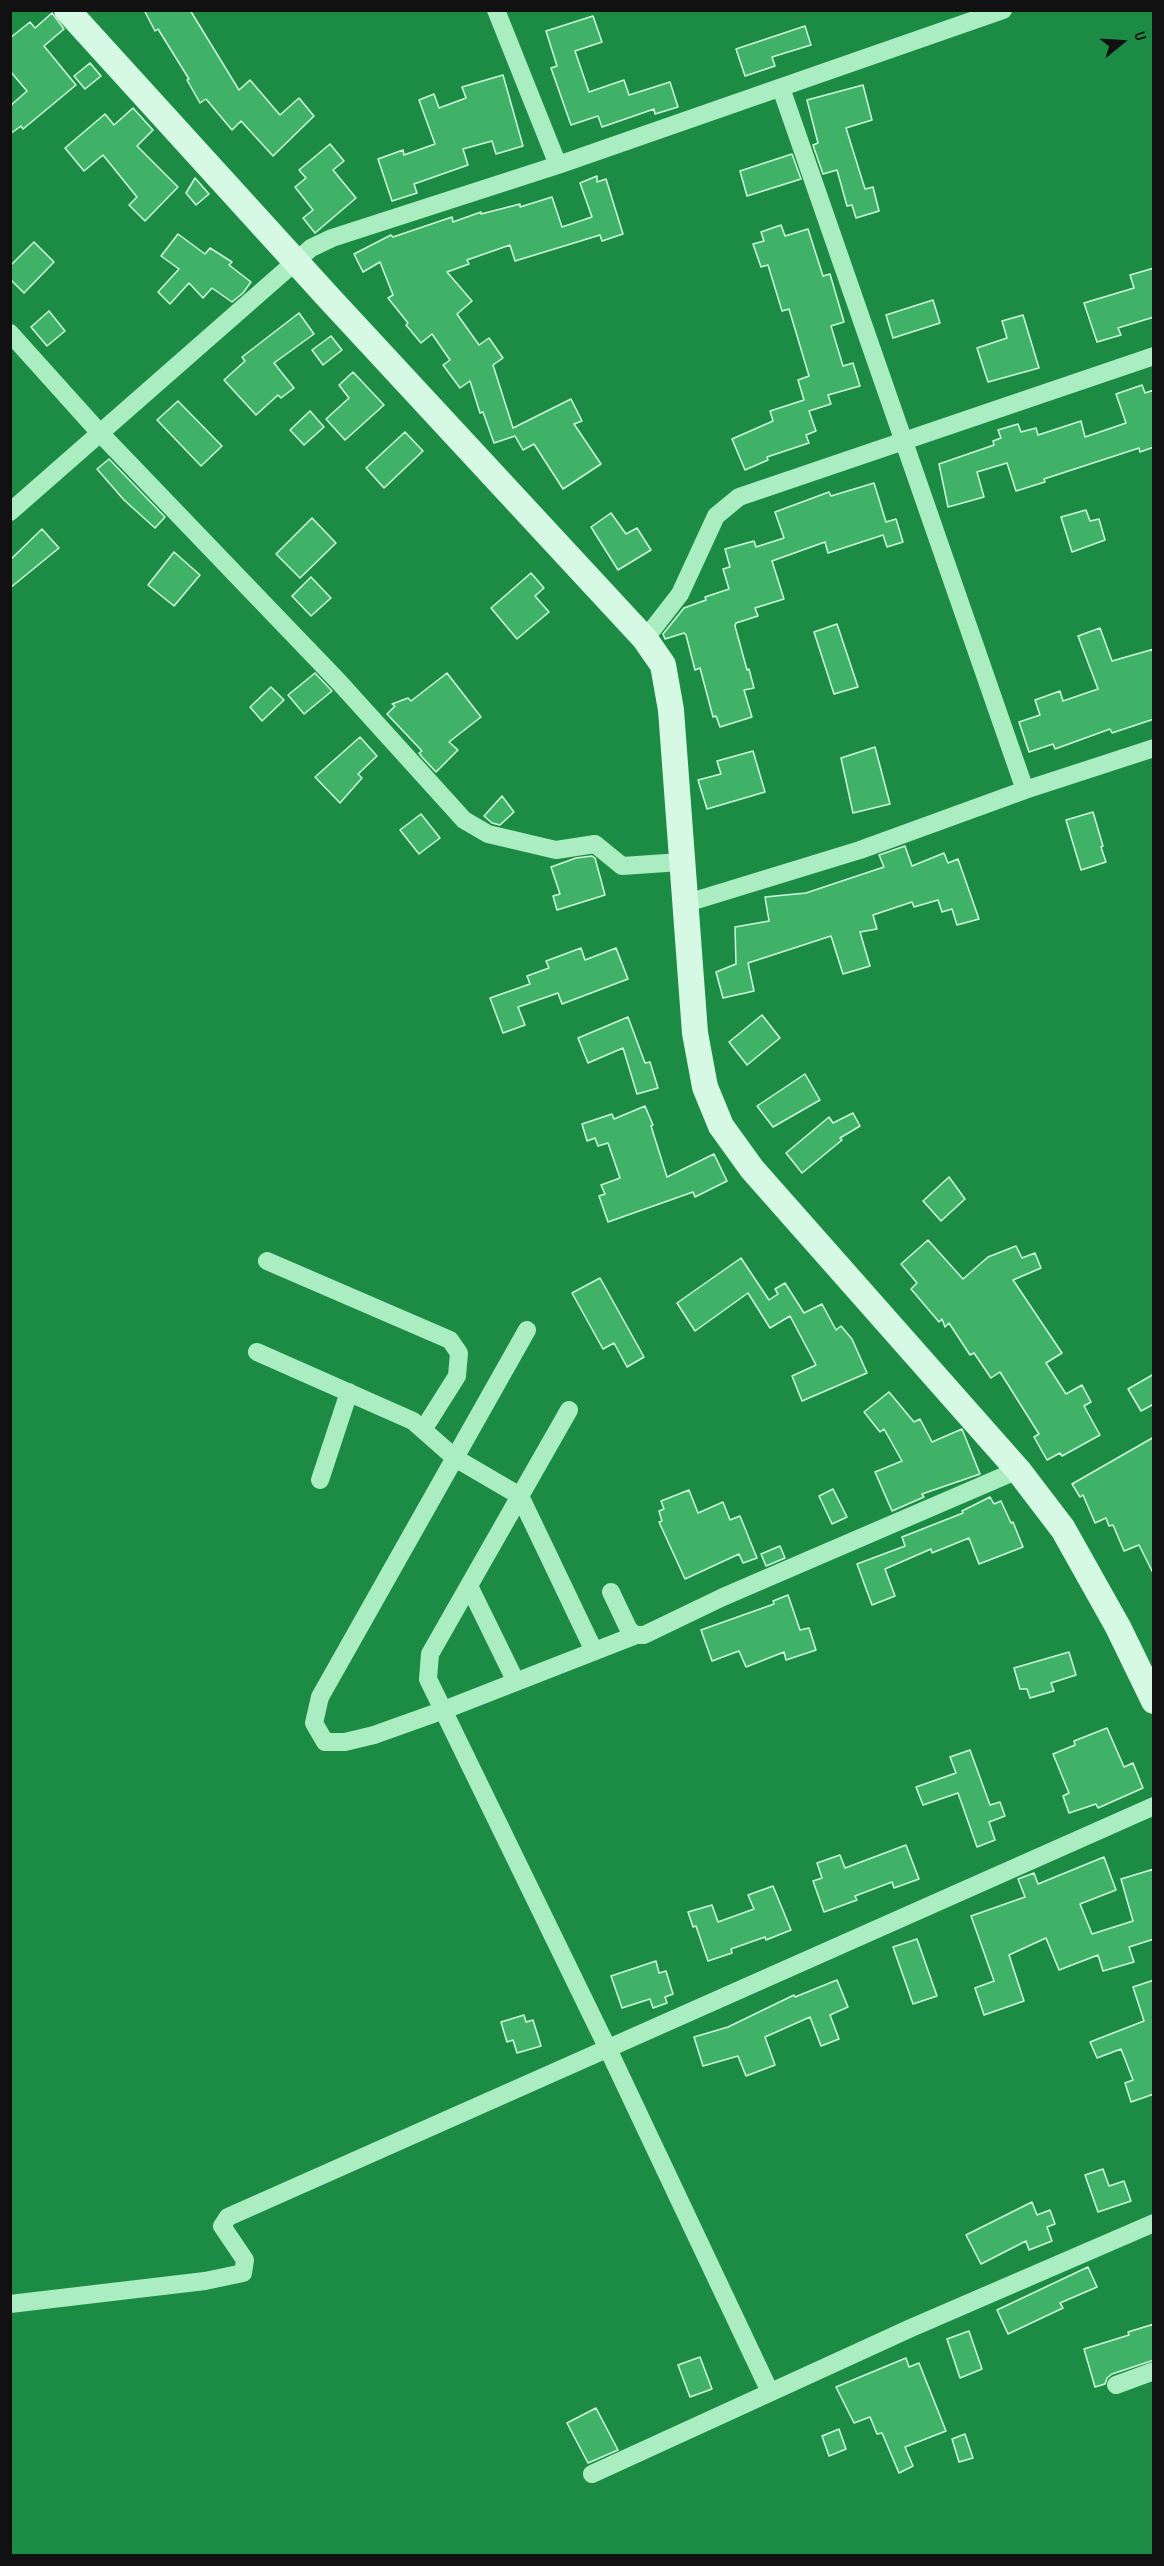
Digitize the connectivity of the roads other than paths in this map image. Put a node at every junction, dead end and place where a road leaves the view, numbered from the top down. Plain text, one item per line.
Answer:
1 (67, 10) edge
2 (496, 10) edge
3 (1003, 10) edge
4 (781, 88) junction
5 (558, 165) junction
6 (295, 261) junction
7 (10, 333) edge
8 (1154, 356) edge
9 (99, 432) junction
10 (903, 440) junction
11 (10, 512) edge
12 (645, 639) junction
13 (1154, 748) edge
14 (1025, 790) junction
15 (681, 862) junction
16 (687, 903) junction
17 (267, 1261) dead end
18 (527, 1330) dead end
19 (257, 1352) dead end
20 (349, 1392) junction
21 (569, 1410) dead end
22 (423, 1430) junction
23 (455, 1458) junction
24 (1018, 1470) junction
25 (320, 1480) dead end
26 (520, 1496) junction
27 (469, 1586) junction
28 (611, 1592) dead end
29 (636, 1635) junction
30 (594, 1651) junction
31 (516, 1682) junction
32 (1154, 1701) edge
33 (444, 1710) junction
34 (1154, 1806) edge
35 (609, 2049) junction
36 (1154, 2223) edge
37 (10, 2304) edge
38 (1154, 2371) edge
39 (1116, 2385) dead end
40 (771, 2392) junction
41 (592, 2474) dead end

1 - 6 street
2 - 5 street
3 - 4 street
4 - 5 street
4 - 10 street
5 - 6 street
6 - 9 street
6 - 12 street
7 - 9 street
8 - 10 street
9 - 11 street
9 - 15 street
10 - 12 street
10 - 14 street
12 - 15 street
13 - 14 street
14 - 16 street
15 - 16 street
16 - 24 street
17 - 22 street
18 - 23 street
19 - 20 street
20 - 22 street
20 - 25 street
21 - 26 street
22 - 23 street
23 - 26 street
23 - 33 street
24 - 29 street
24 - 32 street
26 - 27 street
26 - 30 street
27 - 31 street
27 - 33 street
28 - 29 street
29 - 30 street
30 - 31 street
31 - 33 street
33 - 35 street
34 - 35 street
35 - 37 street
35 - 40 street
36 - 40 street
38 - 39 street
40 - 41 street

